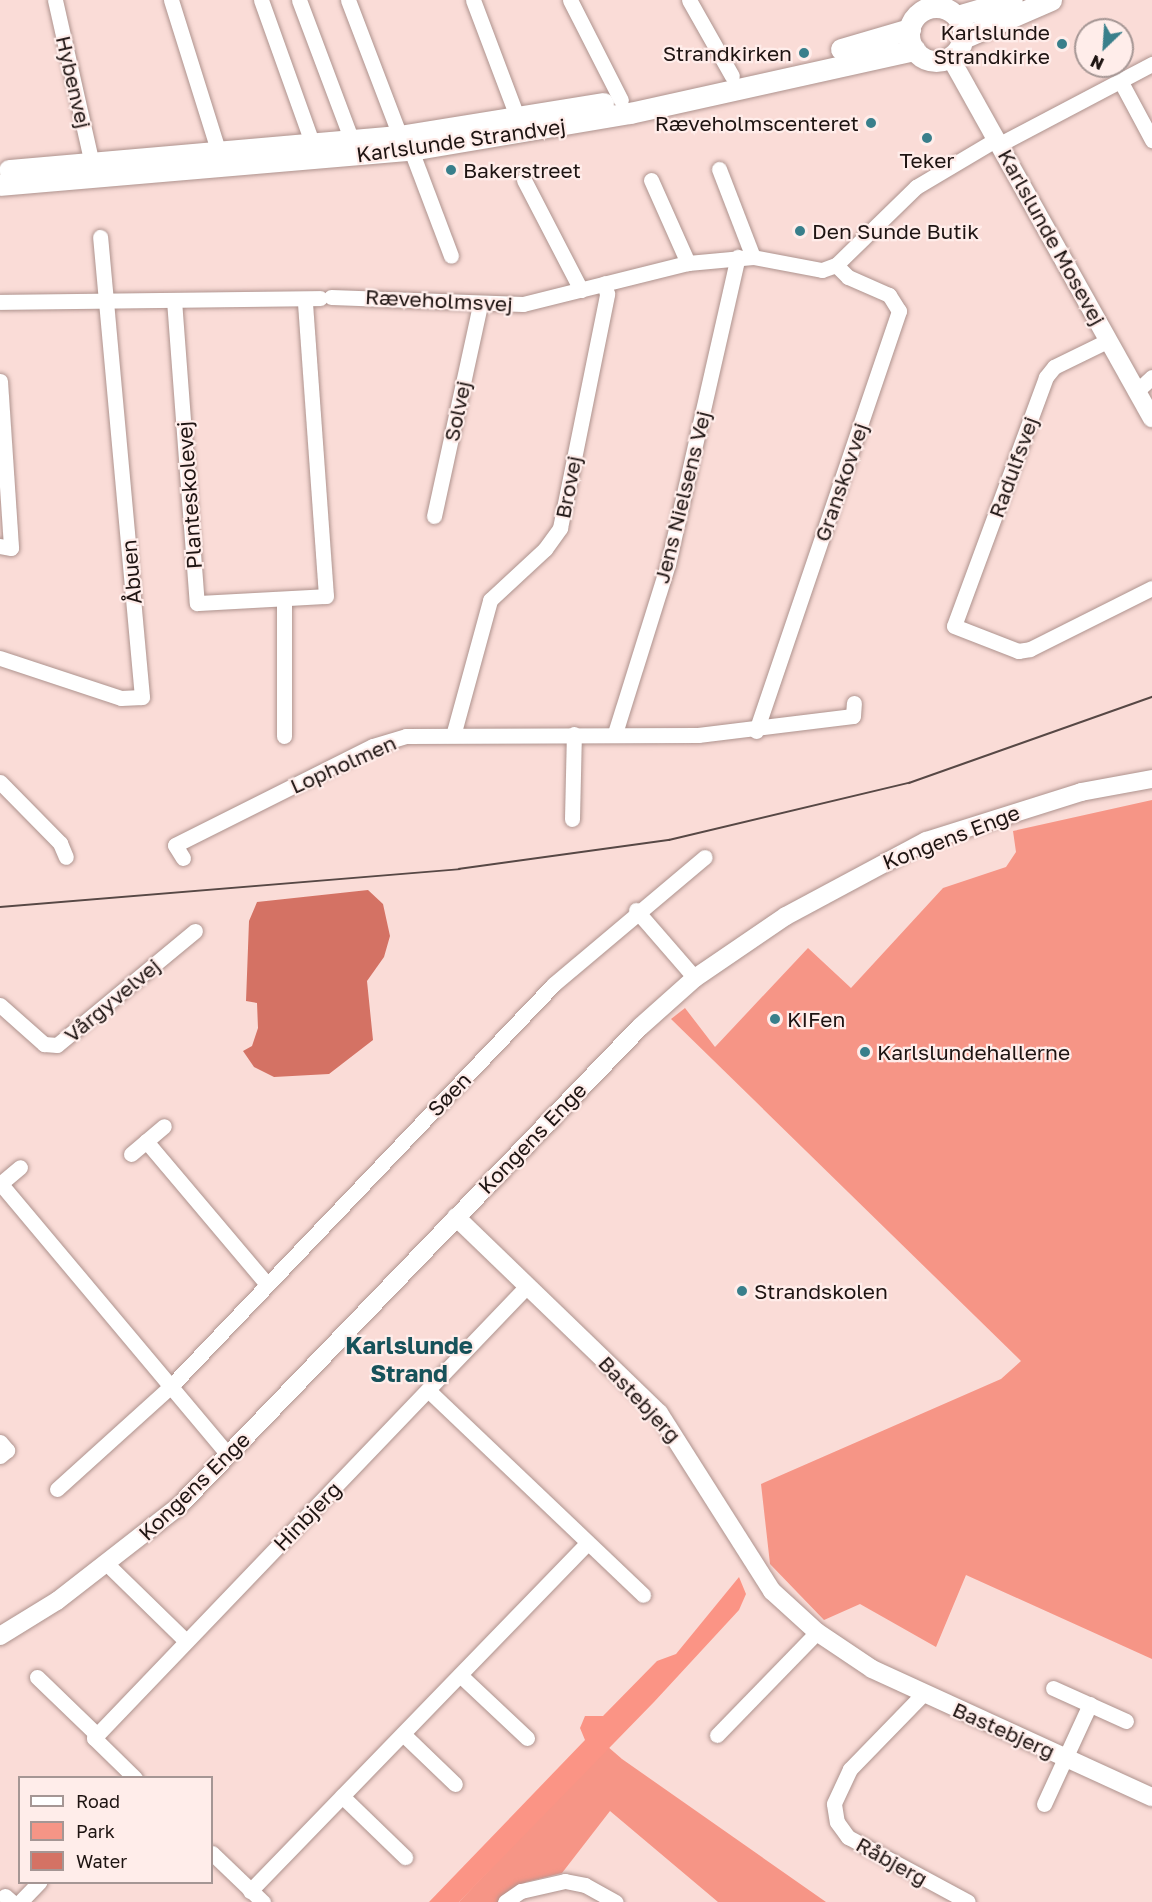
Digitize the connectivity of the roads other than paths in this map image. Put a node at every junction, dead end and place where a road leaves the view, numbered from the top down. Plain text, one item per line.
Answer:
1 (56, 0) edge
2 (171, 0) edge
3 (261, 0) edge
4 (299, 0) edge
5 (348, 0) edge
6 (473, 0) edge
7 (570, 0) edge
8 (689, 0) edge
9 (1013, 0) edge
10 (1051, 0) edge
11 (957, 16) junction
12 (910, 29) junction
13 (963, 38) junction
14 (915, 50) junction
15 (950, 57) junction
16 (1152, 64) edge
17 (732, 76) junction
18 (1122, 84) junction
19 (621, 100) junction
20 (518, 119) junction
21 (1152, 140) edge
22 (352, 141) junction
23 (998, 141) junction
24 (406, 143) junction
25 (313, 145) junction
26 (219, 153) junction
27 (92, 164) junction
28 (719, 169) dead end
29 (0, 171) edge
30 (524, 180) dead end
31 (651, 180) dead end
32 (0, 185) edge
33 (100, 237) dead end
34 (451, 256) dead end
35 (745, 257) junction
36 (688, 263) junction
37 (836, 265) junction
38 (604, 283) junction
39 (580, 290) junction
40 (108, 299) junction
41 (174, 300) junction
42 (304, 301) junction
43 (0, 302) edge
44 (480, 306) junction
45 (1109, 340) junction
46 (1152, 377) edge
47 (0, 381) edge
48 (1138, 390) junction
49 (1152, 418) edge
50 (434, 516) dead end
51 (0, 546) edge
52 (1152, 588) edge
53 (284, 598) junction
54 (0, 658) edge
55 (854, 703) dead end
56 (756, 731) junction
57 (454, 732) junction
58 (615, 733) junction
59 (574, 734) junction
60 (284, 736) dead end
61 (1152, 779) edge
62 (0, 782) edge
63 (572, 819) dead end
64 (705, 856) dead end
65 (66, 857) dead end
66 (183, 858) dead end
67 (636, 909) junction
68 (195, 931) dead end
69 (695, 978) junction
70 (0, 1005) edge
71 (164, 1125) dead end
72 (146, 1141) junction
73 (130, 1154) dead end
74 (20, 1167) dead end
75 (0, 1184) edge
76 (456, 1217) junction
77 (266, 1283) junction
78 (527, 1286) junction
79 (171, 1386) junction
80 (428, 1390) junction
81 (0, 1442) edge
82 (228, 1455) junction
83 (0, 1456) edge
84 (57, 1489) dead end
85 (587, 1543) junction
86 (107, 1564) junction
87 (643, 1595) dead end
88 (817, 1632) junction
89 (0, 1636) edge
90 (186, 1641) junction
91 (460, 1675) junction
92 (37, 1677) dead end
93 (1053, 1688) dead end
94 (923, 1694) junction
95 (1090, 1704) junction
96 (1126, 1721) dead end
97 (403, 1734) junction
98 (98, 1735) junction
99 (717, 1735) dead end
100 (527, 1738) dead end
101 (1065, 1758) junction
102 (133, 1776) edge
103 (455, 1784) dead end
104 (342, 1796) junction
105 (1152, 1797) edge
106 (1044, 1804) dead end
107 (213, 1854) edge
108 (405, 1857) dead end
109 (37, 1884) edge
110 (250, 1891) junction
111 (20, 1902) edge
112 (263, 1902) edge
113 (505, 1902) edge
114 (616, 1902) edge
115 (968, 1902) edge

1 - 27 street, Hybenvej
2 - 26 street
3 - 25 street
4 - 22 street
5 - 24 street
6 - 20 street
7 - 19 street
8 - 17 street
9 - 11 main road
10 - 13 main road
11 - 12 main road
11 - 13 main road
12 - 14 main road
12 - 17 main road, Karlslunde Strandvej
13 - 15 main road
14 - 15 main road
14 - 24 main road, Karlslunde Strandvej
15 - 23 street, Karlslunde Mosevej
16 - 18 street
17 - 19 main road, Karlslunde Strandvej
18 - 21 street
18 - 23 street
19 - 20 main road, Karlslunde Strandvej
20 - 24 main road, Karlslunde Strandvej
22 - 24 main road, Karlslunde Strandvej
22 - 25 main road, Karlslunde Strandvej
23 - 37 street
23 - 45 street, Karlslunde Mosevej
24 - 32 main road, Karlslunde Strandvej
24 - 34 street
25 - 26 main road, Karlslunde Strandvej
26 - 27 main road, Karlslunde Strandvej
27 - 29 main road, Karlslunde Strandvej
28 - 35 street
30 - 39 street
31 - 36 street
33 - 40 street
35 - 36 street, Ræveholmsvej
35 - 37 street, Ræveholmsvej
35 - 58 street, Jens Nielsens Vej
36 - 38 street, Ræveholmsvej
37 - 56 street, Granskovvej
38 - 39 street, Ræveholmsvej
38 - 57 street, Brovej
39 - 44 street, Ræveholmsvej
40 - 41 street, Ræveholmsvej
40 - 43 street, Ræveholmsvej
40 - 54 street, Åbuen
41 - 42 street, Ræveholmsvej
41 - 53 street, Planteskolevej
42 - 44 street, Ræveholmsvej
42 - 53 street, Planteskolevej
44 - 50 street, Solvej
45 - 48 street, Karlslunde Mosevej
45 - 52 street, Radulfsvej
46 - 48 street
47 - 51 street
48 - 49 street, Karlslunde Mosevej
53 - 60 street
55 - 56 street, Lopholmen
56 - 58 street, Lopholmen
57 - 59 street, Lopholmen
57 - 66 street, Lopholmen
58 - 59 street, Lopholmen
59 - 63 street
61 - 69 street, Kongens Enge
62 - 65 street
64 - 67 street, Søen
67 - 69 street
67 - 77 street, Søen
68 - 70 street, Vårgyvelvej
69 - 76 street, Kongens Enge
71 - 72 street
72 - 73 street
72 - 77 street
74 - 75 street
75 - 79 street
76 - 78 street, Bastebjerg
76 - 82 street, Kongens Enge
77 - 79 street, Søen
78 - 80 street, Hinbjerg
78 - 88 street, Bastebjerg
79 - 82 street
79 - 84 street, Søen
80 - 85 street
80 - 90 street, Hinbjerg
81 - 83 street
82 - 86 street, Kongens Enge
85 - 87 street
85 - 91 street
86 - 89 street, Kongens Enge
86 - 90 street
88 - 94 street, Bastebjerg
88 - 99 street
90 - 98 street, Hinbjerg
91 - 97 street
91 - 100 street
92 - 98 street
93 - 95 street
94 - 101 street, Bastebjerg
94 - 115 street, Råbjerg
95 - 96 street
95 - 101 street, Bastebjerg
97 - 103 street
97 - 104 street
98 - 102 street
101 - 105 street, Bastebjerg
101 - 106 street, Bastebjerg
104 - 108 street
104 - 110 street
107 - 110 street
109 - 111 street
110 - 112 street
113 - 114 street

